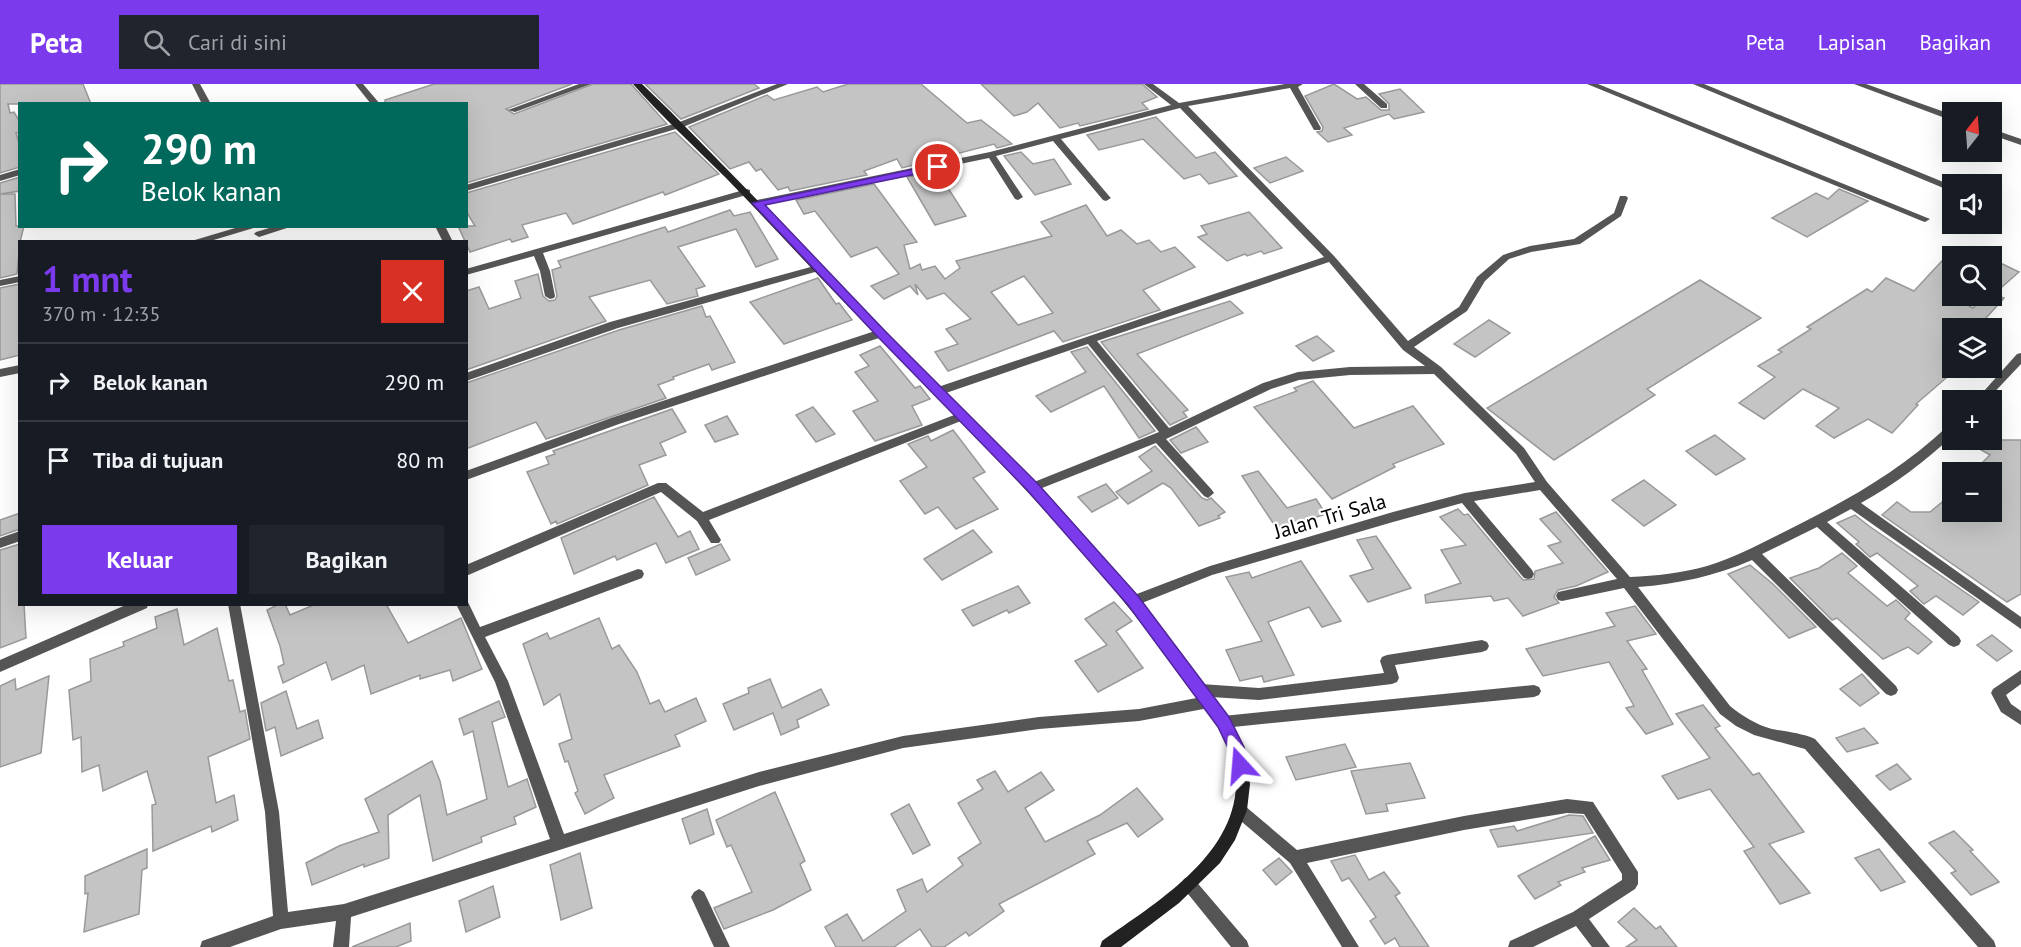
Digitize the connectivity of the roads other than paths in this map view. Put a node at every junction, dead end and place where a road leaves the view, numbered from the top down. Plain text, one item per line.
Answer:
1 (199, 84) edge
2 (359, 84) edge
3 (587, 84) edge
4 (637, 84) edge
5 (784, 84) edge
6 (1148, 84) edge
7 (1359, 84) edge
8 (1591, 84) edge
9 (1696, 84) edge
10 (1858, 84) edge
11 (1296, 85) edge
12 (206, 102) edge
13 (374, 102) edge
14 (1179, 106) junction
15 (1384, 106) dead end
16 (512, 110) dead end
17 (1942, 114) edge
18 (680, 126) junction
19 (1317, 128) dead end
20 (2002, 135) edge
21 (1056, 139) junction
22 (2021, 142) edge
23 (991, 155) junction
24 (18, 173) edge
25 (0, 178) edge
26 (1942, 185) edge
27 (468, 187) edge
28 (747, 192) junction
29 (1018, 197) dead end
30 (1106, 198) dead end
31 (1623, 198) dead end
32 (757, 203) junction
33 (1925, 219) dead end
34 (279, 228) edge
35 (258, 232) edge
36 (206, 240) edge
37 (537, 251) junction
38 (1331, 258) junction
39 (818, 268) junction
40 (468, 271) edge
41 (18, 279) edge
42 (0, 283) edge
43 (550, 296) dead end
44 (881, 333) junction
45 (1089, 339) junction
46 (1407, 347) junction
47 (2021, 357) edge
48 (18, 369) edge
49 (1437, 370) junction
50 (0, 373) edge
51 (468, 376) edge
52 (1990, 390) edge
53 (939, 392) junction
54 (962, 416) junction
55 (1162, 435) junction
56 (1942, 438) edge
57 (468, 475) edge
58 (1543, 485) junction
59 (1033, 487) junction
60 (1208, 493) dead end
61 (1465, 498) junction
62 (1853, 504) junction
63 (701, 518) junction
64 (1818, 521) junction
65 (18, 537) edge
66 (715, 540) dead end
67 (0, 543) edge
68 (1753, 553) junction
69 (468, 570) edge
70 (638, 574) dead end
71 (1528, 574) dead end
72 (1628, 582) junction
73 (1562, 596) dead end
74 (1133, 601) junction
75 (234, 606) edge
76 (463, 606) edge
77 (125, 608) edge
78 (2021, 624) edge
79 (477, 634) junction
80 (1954, 641) dead end
81 (1482, 646) dead end
82 (0, 666) edge
83 (2021, 676) edge
84 (1891, 690) dead end
85 (1534, 691) dead end
86 (1205, 696) junction
87 (2021, 719) edge
88 (1223, 722) junction
89 (1240, 811) junction
90 (558, 842) junction
91 (1295, 858) junction
92 (1189, 884) junction
93 (699, 897) dead end
94 (344, 912) junction
95 (1578, 917) junction
96 (281, 921) junction
97 (208, 947) edge
98 (341, 947) edge
99 (722, 947) edge
100 (1108, 947) edge
101 (1241, 947) edge
102 (1351, 947) edge
103 (1516, 947) edge
104 (1602, 947) edge
105 (1988, 947) edge

1 - 12 street
2 - 13 street
3 - 16 street
4 - 18 main road
5 - 18 street
6 - 14 street
7 - 15 street
8 - 33 street
9 - 26 street
10 - 17 street
11 - 14 street
11 - 19 street
14 - 21 street
14 - 38 street
18 - 27 street
18 - 28 main road
20 - 22 street
21 - 23 street
21 - 30 street
23 - 29 street
23 - 32 street
24 - 25 street
28 - 32 main road
28 - 37 street
31 - 46 street
32 - 39 main road
34 - 35 street
35 - 36 street
37 - 40 street
37 - 43 street
38 - 45 street
38 - 46 street
39 - 44 main road
39 - 51 street
41 - 42 street
44 - 53 main road
44 - 57 street
45 - 53 street
45 - 55 street
46 - 49 street
47 - 52 street
48 - 50 street
49 - 55 street
49 - 58 street
53 - 54 main road
54 - 59 main road
54 - 63 street
55 - 59 street
55 - 60 street
56 - 62 street
58 - 61 street, Jalan Tri Sala
58 - 72 street
59 - 74 main road
61 - 71 street
61 - 74 street, Jalan Tri Sala
62 - 64 street
62 - 78 street
63 - 66 street
63 - 69 street
64 - 68 street
64 - 80 street
65 - 67 street
68 - 72 street
68 - 84 street
70 - 79 street
72 - 73 street
72 - 105 street
74 - 86 main road
75 - 96 street
76 - 79 street
77 - 82 street
79 - 90 street
81 - 86 street
83 - 87 street
85 - 88 street
86 - 88 main road
86 - 90 street
88 - 89 main road
89 - 91 street
89 - 92 main road
90 - 94 street
91 - 95 street
91 - 102 street
92 - 100 main road
92 - 101 street
93 - 99 street
94 - 96 street
94 - 98 street
95 - 103 street
95 - 104 street
96 - 97 street

